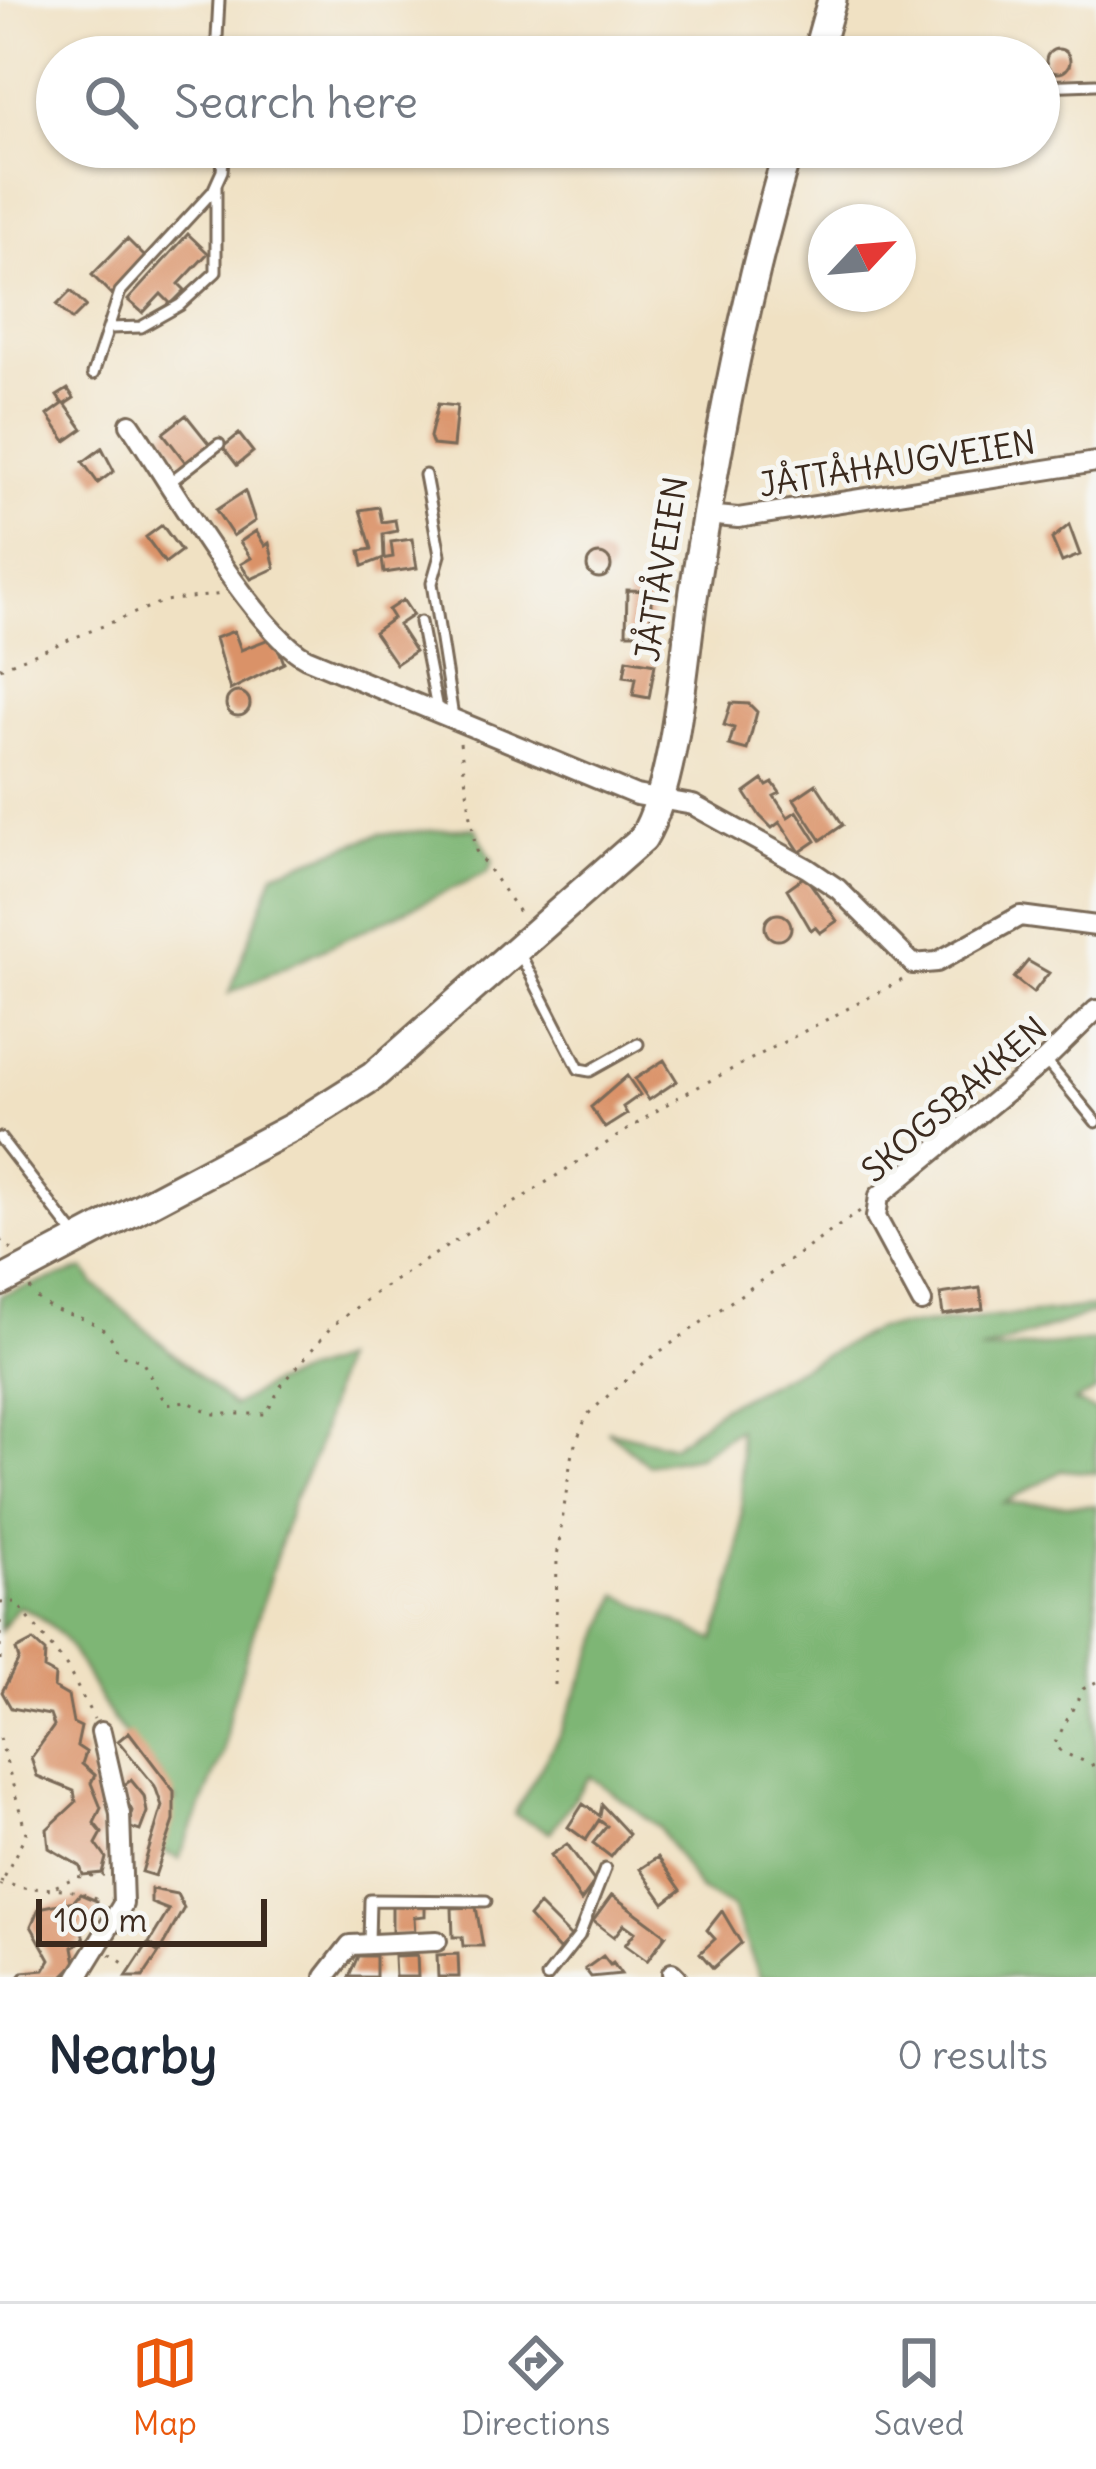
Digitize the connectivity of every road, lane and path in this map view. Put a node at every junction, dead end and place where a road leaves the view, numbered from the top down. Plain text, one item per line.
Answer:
1 (219, 0) edge
2 (832, 0) edge
3 (216, 36) edge
4 (822, 36) edge
5 (1096, 84) edge
6 (1060, 85) edge
7 (220, 168) edge
8 (783, 168) edge
9 (216, 185) junction
10 (110, 328) junction
11 (93, 374) dead end
12 (130, 424) dead end
13 (219, 444) dead end
14 (1096, 462) edge
15 (425, 475) dead end
16 (170, 482) junction
17 (706, 514) junction
18 (242, 592) junction
19 (420, 622) dead end
20 (0, 668) edge
21 (450, 718) junction
22 (659, 796) junction
23 (512, 904) dead end
24 (1096, 926) edge
25 (519, 952) junction
26 (922, 967) junction
27 (1096, 1010) edge
28 (638, 1043) dead end
29 (1046, 1060) junction
30 (1094, 1115) edge
31 (0, 1138) edge
32 (879, 1196) junction
33 (77, 1238) junction
34 (0, 1240) edge
35 (13, 1268) edge
36 (922, 1302) dead end
37 (0, 1603) edge
38 (0, 1622) edge
39 (0, 1667) edge
40 (1096, 1682) edge
41 (555, 1685) dead end
42 (101, 1732) joint
43 (0, 1738) edge
44 (1096, 1768) edge
45 (605, 1869) dead end
46 (96, 1876) dead end
47 (1, 1883) edge
48 (54, 1887) junction
49 (123, 1890) junction
50 (486, 1901) dead end
51 (436, 1941) dead end
52 (369, 1942) junction
53 (113, 1957) dead end
54 (123, 1963) dead end
55 (78, 1977) edge
56 (325, 1977) edge
57 (548, 1977) edge

1 - 3 lane
2 - 4 main road
5 - 6 lane
7 - 9 lane
8 - 17 main road, JÅTTÅVEIEN
9 - 10 lane
9 - 10 lane
10 - 11 lane
12 - 16 street
13 - 16 lane
14 - 17 street, JÅTTÅHAUGVEIEN
15 - 21 lane
16 - 18 street
17 - 22 main road, JÅTTÅVEIEN
18 - 20 path
18 - 21 street
19 - 21 lane
21 - 22 street
21 - 23 path
22 - 25 main road, JÅTTÅVEIEN
22 - 26 street
24 - 26 street
25 - 28 lane
25 - 33 main road, JÅTTÅVEIEN
26 - 35 path
27 - 29 street, SKOGSBAKKEN
29 - 30 lane
29 - 32 street, SKOGSBAKKEN
31 - 33 lane
32 - 36 street, SKOGSBAKKEN
32 - 41 path
33 - 35 main road, JÅTTÅVEIEN
34 - 35 path
37 - 42 path
38 - 39 path
40 - 44 path
42 - 49 street
43 - 47 path
45 - 57 lane
46 - 48 path
47 - 48 path
48 - 49 path
49 - 55 street
50 - 52 lane
51 - 52 street
52 - 56 street
53 - 54 path

